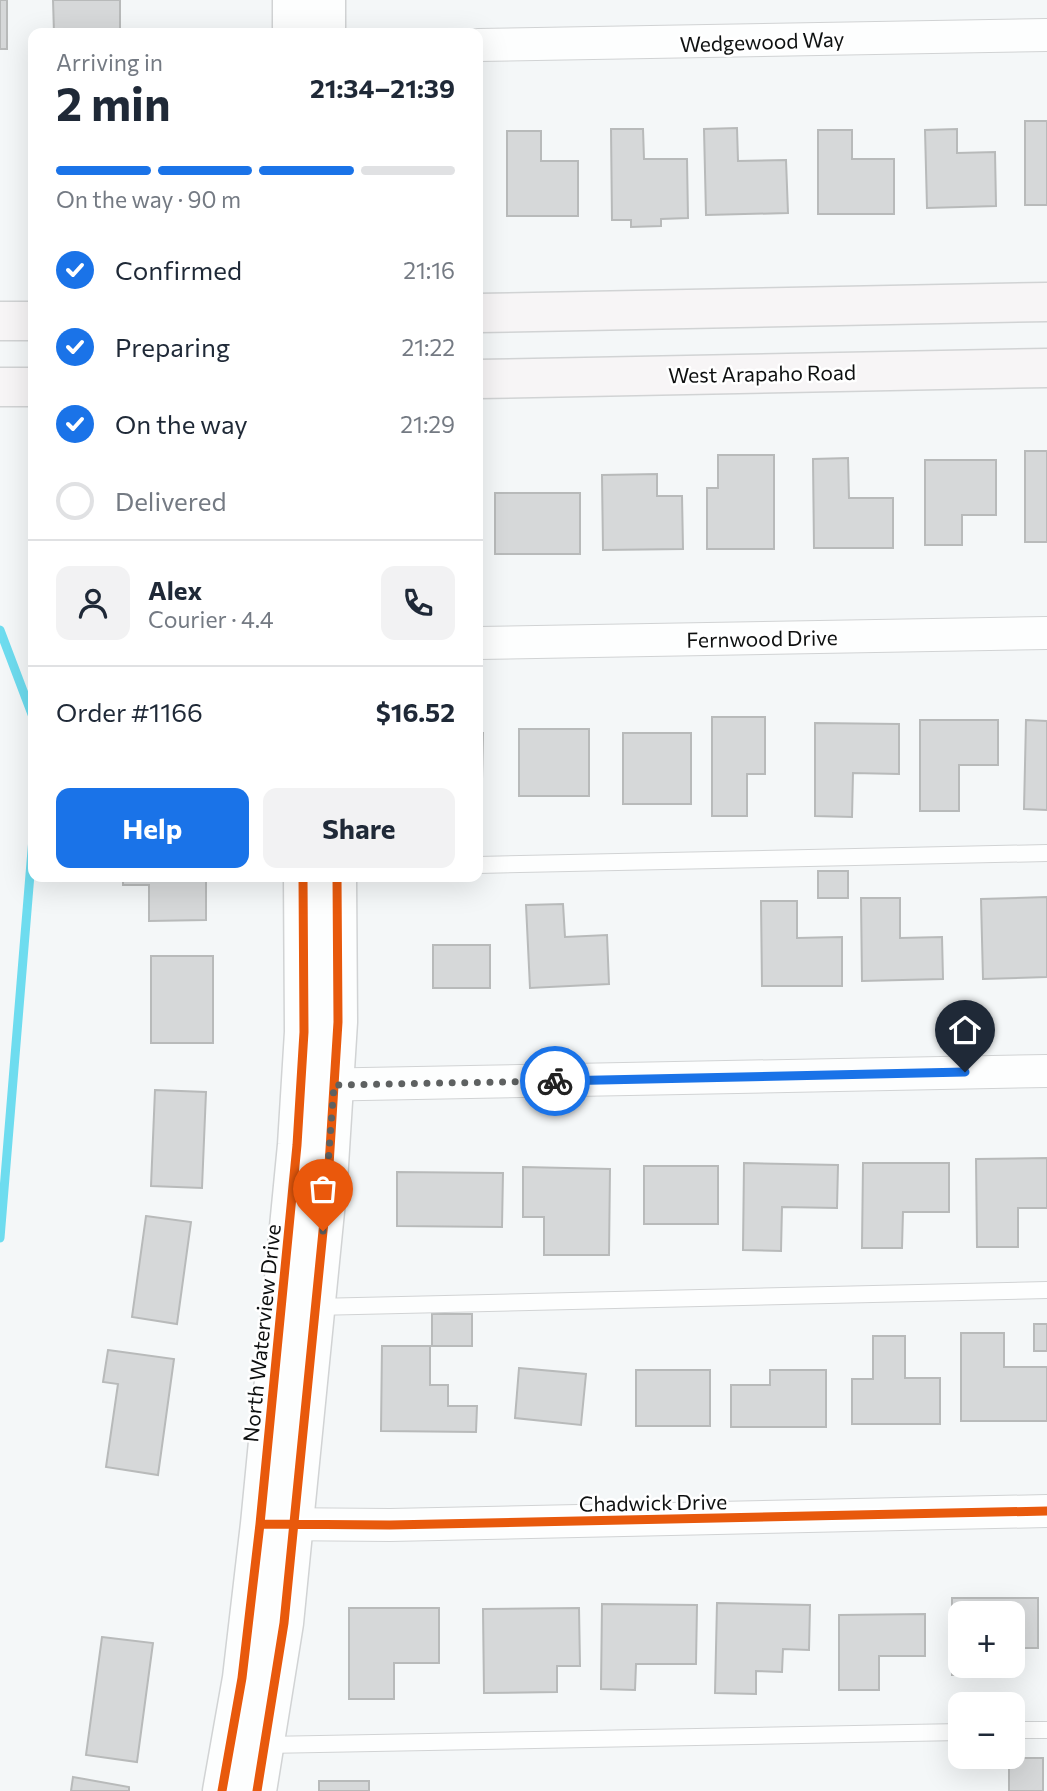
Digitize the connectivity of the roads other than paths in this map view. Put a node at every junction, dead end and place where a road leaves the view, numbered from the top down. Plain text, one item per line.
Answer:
1 (292, 0) edge
2 (326, 0) edge
3 (292, 28) edge
4 (326, 28) edge
5 (1047, 35) edge
6 (483, 45) edge
7 (1047, 302) edge
8 (483, 313) edge
9 (0, 321) edge
10 (28, 321) edge
11 (1047, 368) edge
12 (483, 379) edge
13 (0, 387) edge
14 (28, 387) edge
15 (1047, 633) edge
16 (483, 643) edge
17 (1047, 853) edge
18 (483, 865) edge
19 (303, 882) edge
20 (337, 882) edge
21 (1047, 1071) edge
22 (318, 1085) junction
23 (1047, 1290) edge
24 (314, 1307) junction
25 (1047, 1511) edge
26 (277, 1524) junction
27 (1025, 1730) edge
28 (1047, 1730) edge
29 (948, 1732) edge
30 (265, 1745) junction
31 (222, 1791) edge
32 (257, 1791) edge

1 - 3 street
2 - 4 street
5 - 6 street, Wedgewood Way
7 - 8 main road
9 - 10 main road
11 - 12 main road, West Arapaho Road
13 - 14 main road
15 - 16 street, Fernwood Drive
17 - 18 lane
19 - 22 street, North Waterview Drive
20 - 22 street, North Waterview Drive
21 - 22 street
22 - 24 street, North Waterview Drive
22 - 26 street, North Waterview Drive
23 - 24 lane
24 - 26 street, North Waterview Drive
25 - 26 street, Chadwick Drive
26 - 30 street, North Waterview Drive
26 - 31 street, North Waterview Drive
27 - 28 lane
29 - 30 lane
30 - 32 street, North Waterview Drive

